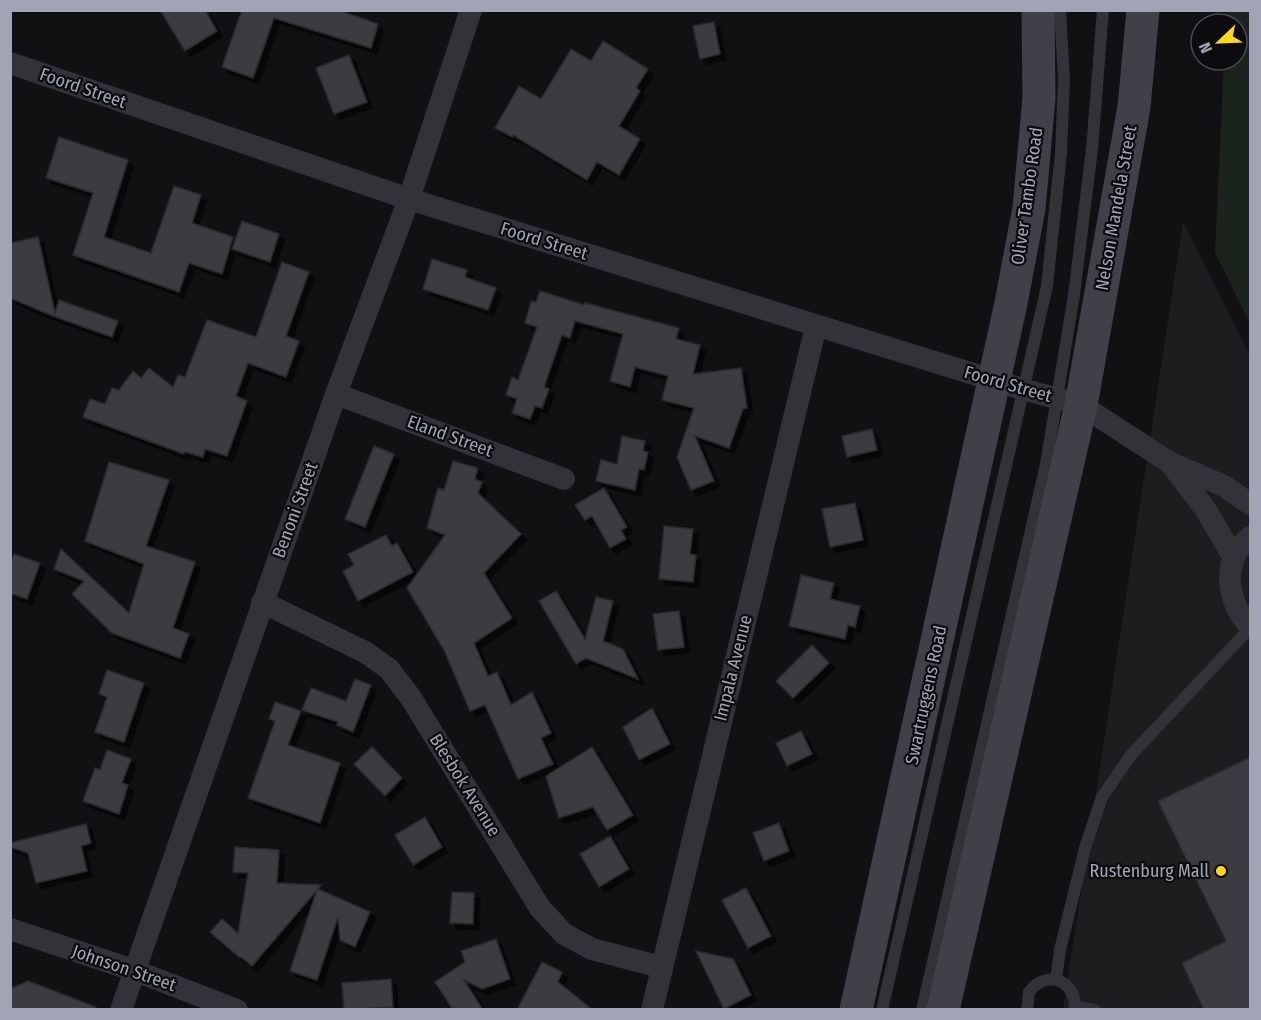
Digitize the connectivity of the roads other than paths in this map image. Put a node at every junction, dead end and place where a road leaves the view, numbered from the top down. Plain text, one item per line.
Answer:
1 (471, 10) edge
2 (1038, 10) edge
3 (1060, 10) edge
4 (1103, 10) edge
5 (1143, 10) edge
6 (10, 63) edge
7 (409, 199) junction
8 (816, 326) junction
9 (1008, 384) junction
10 (336, 394) junction
11 (1069, 401) junction
12 (1169, 462) junction
13 (564, 479) dead end
14 (1251, 504) edge
15 (1251, 537) edge
16 (1234, 558) junction
17 (262, 602) junction
18 (1251, 627) edge
19 (10, 929) edge
20 (661, 967) junction
21 (134, 970) junction
22 (1056, 979) junction
23 (1075, 1008) edge
24 (121, 1010) edge
25 (237, 1010) edge
26 (652, 1010) edge
27 (856, 1010) edge
28 (882, 1010) edge
29 (922, 1010) edge
30 (943, 1010) edge
31 (1027, 1010) edge
32 (1095, 1010) edge

1 - 7 street, Benoni Street
2 - 9 main road, Oliver Tambo Road
3 - 9 lane
4 - 11 lane
5 - 11 main road, Nelson Mandela Street
6 - 7 street, Foord Street
7 - 8 street, Foord Street
7 - 10 street, Benoni Street
8 - 9 street, Foord Street
8 - 20 street, Impala Avenue
9 - 11 street, Foord Street
9 - 27 main road, Swartruggens Road
9 - 28 lane
10 - 13 street, Eland Street
10 - 17 street, Benoni Street
11 - 12 street, Foord Street
11 - 29 lane
11 - 30 main road
12 - 14 street
12 - 16 street
15 - 16 street
16 - 18 street
17 - 20 street, Blesbok Avenue
17 - 21 street, Benoni Street
18 - 22 lane
19 - 21 street, Johnson Street
20 - 26 street, Impala Avenue
21 - 24 street, Benoni Street
21 - 25 street, Johnson Street
22 - 23 lane
22 - 31 lane
23 - 32 lane

